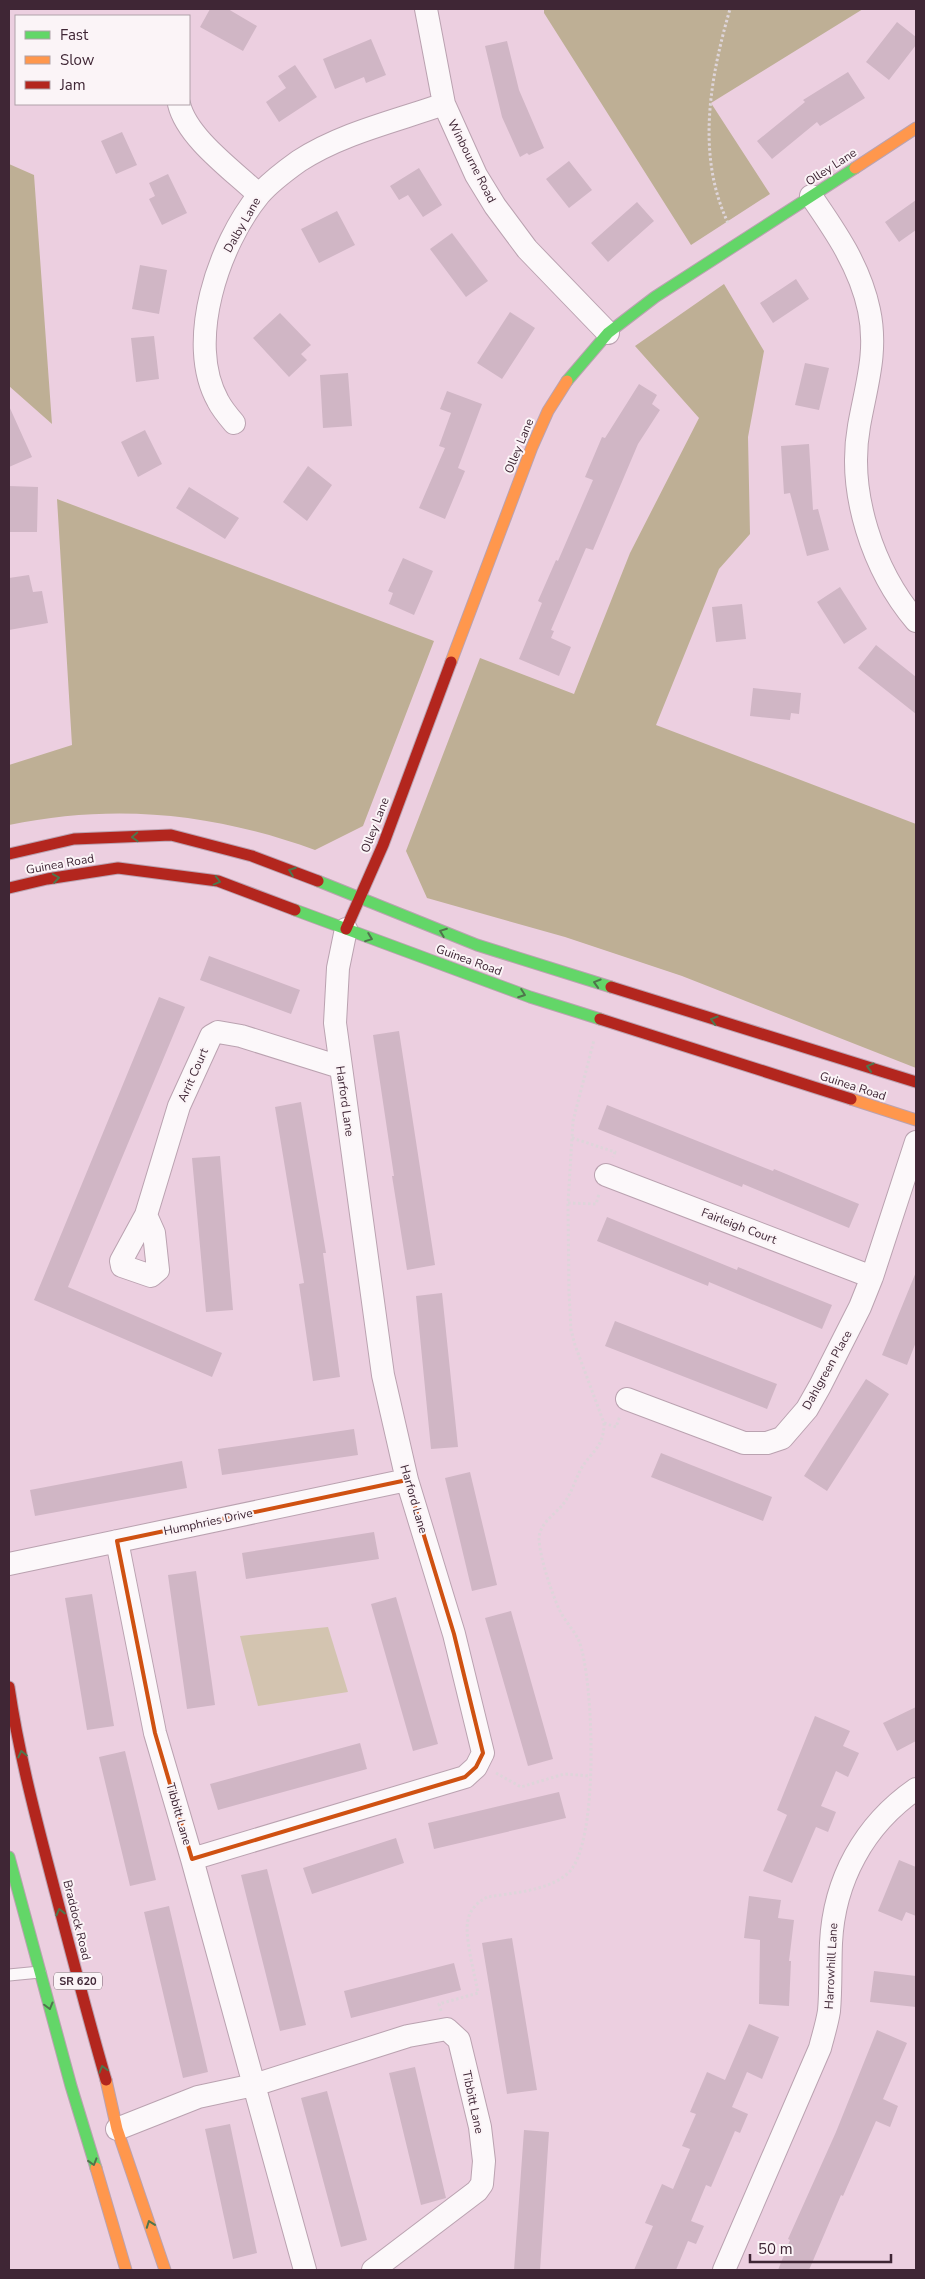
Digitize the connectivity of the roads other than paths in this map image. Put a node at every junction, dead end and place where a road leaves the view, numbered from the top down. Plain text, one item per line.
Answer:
1 (426, 9) edge
2 (444, 104) junction
3 (179, 105) edge
4 (916, 128) edge
5 (259, 195) junction
6 (811, 196) junction
7 (608, 333) junction
8 (234, 423) dead end
9 (916, 621) edge
10 (9, 854) edge
11 (9, 888) edge
12 (361, 899) junction
13 (346, 929) junction
14 (340, 1067) junction
15 (916, 1082) edge
16 (916, 1120) edge
17 (916, 1142) edge
18 (606, 1175) road end
19 (146, 1215) dead end
20 (872, 1277) junction
21 (627, 1399) dead end
22 (407, 1480) junction
23 (117, 1541) junction
24 (9, 1564) edge
25 (9, 1687) edge
26 (916, 1789) edge
27 (9, 1858) edge
28 (192, 1859) junction
29 (40, 1972) junction
30 (9, 1975) edge
31 (56, 1978) dead end
32 (82, 2034) dead end
33 (94, 2038) junction
34 (254, 2085) junction
35 (117, 2129) junction
36 (126, 2270) edge
37 (165, 2270) edge
38 (305, 2270) edge
39 (374, 2270) edge
40 (724, 2270) edge

1 - 2 street, Winbourne Road
2 - 5 street, Dalby Lane
2 - 7 street, Winbourne Road
3 - 5 street
4 - 6 main road, Olley Lane
5 - 8 street, Dalby Lane
6 - 7 main road, Olley Lane
6 - 9 street
7 - 12 main road, Olley Lane
12 -> 10 main road, Guinea Road
11 -> 13 main road, Guinea Road
12 - 13 main road, Olley Lane
15 -> 12 main road, Guinea Road
13 - 14 street, Harford Lane
13 -> 16 main road, Guinea Road
14 - 19 street, Arrit Court
14 - 22 street, Harford Lane
17 - 20 street, Dahlgreen Place
18 - 20 street, Fairleigh Court
20 - 21 street, Dahlgreen Place
22 - 23 street, Humphries Drive
22 - 28 street, Harford Lane
23 - 24 street, Humphries Drive
23 - 28 street, Tibbitt Lane
33 -> 25 main road, Braddock Road / SR 620
26 - 40 street, Harrowhill Lane
27 - 29 main road, SR 620
28 - 34 street, Tibbitt Lane
29 - 30 lane
29 - 31 main road
29 -> 36 main road, SR 620
32 - 33 main road
35 -> 33 main road, Braddock Road / SR 620
34 - 35 street
34 - 38 street, Tibbitt Lane
34 - 39 street, Tibbitt Lane
37 -> 35 main road, Braddock Road / SR 620

